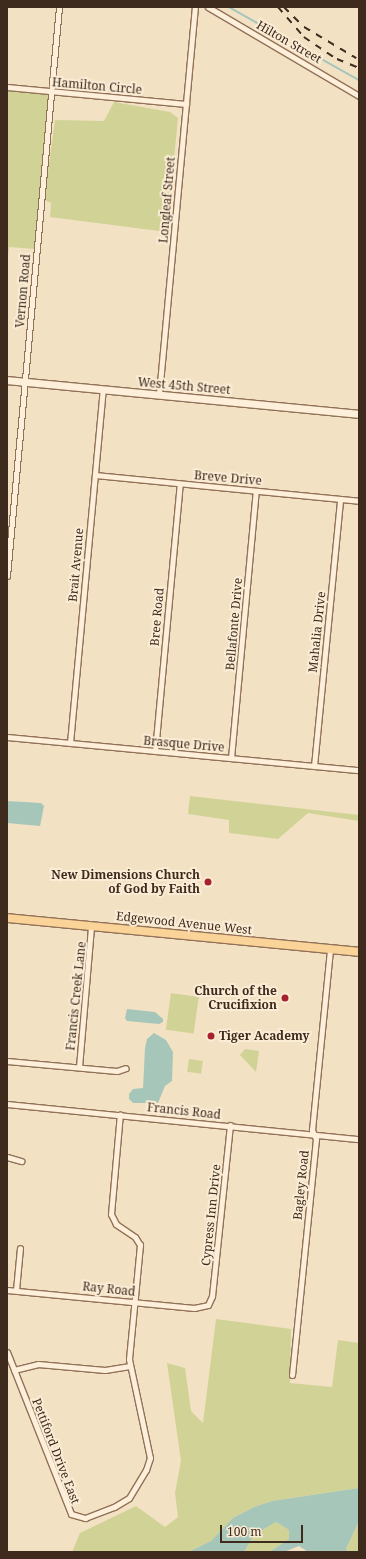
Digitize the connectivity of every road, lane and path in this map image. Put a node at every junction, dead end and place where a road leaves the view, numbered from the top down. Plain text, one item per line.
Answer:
1 (60, 7) edge
2 (195, 7) edge
3 (208, 7) edge
4 (7, 87) edge
5 (51, 92) junction
6 (359, 96) edge
7 (186, 104) junction
8 (7, 380) edge
9 (25, 382) junction
10 (103, 390) junction
11 (159, 394) junction
12 (359, 414) edge
13 (95, 475) junction
14 (180, 484) junction
15 (256, 491) junction
16 (340, 499) junction
17 (359, 501) edge
18 (7, 576) edge
19 (7, 737) edge
20 (70, 743) junction
21 (155, 751) junction
22 (231, 758) junction
23 (314, 766) junction
24 (359, 770) edge
25 (7, 918) edge
26 (91, 926) junction
27 (330, 950) junction
28 (359, 952) edge
29 (7, 1060) edge
30 (79, 1067) junction
31 (126, 1068) dead end
32 (7, 1104) edge
33 (120, 1114) junction
34 (230, 1126) junction
35 (314, 1134) junction
36 (359, 1139) edge
37 (7, 1157) edge
38 (22, 1161) dead end
39 (20, 1248) dead end
40 (7, 1290) edge
41 (16, 1290) junction
42 (135, 1302) junction
43 (208, 1304) joint
44 (7, 1352) edge
45 (130, 1366) junction
46 (14, 1370) junction
47 (292, 1375) dead end

1 - 5 street, Vernon Road
2 - 7 street, Longleaf Street
3 - 6 street, Hilton Street
4 - 5 street, Hamilton Circle
5 - 7 street, Hamilton Circle
5 - 9 street, Vernon Road
7 - 11 street, Longleaf Street
8 - 9 street, West 45th Street
9 - 10 street, West 45th Street
9 - 18 street, Vernon Road
10 - 11 street, West 45th Street
10 - 13 street, Brait Avenue
11 - 12 street, West 45th Street
13 - 14 street, Breve Drive
13 - 20 street, Brait Avenue
14 - 15 street, Breve Drive
14 - 21 street, Bree Road
15 - 16 street, Breve Drive
15 - 22 street, Bellafonte Drive
16 - 17 street, Breve Drive
16 - 23 street, Mahalia Drive
19 - 20 street, Brasque Drive
20 - 21 street, Brasque Drive
21 - 22 street, Brasque Drive
22 - 23 street, Brasque Drive
23 - 24 street, Brasque Drive
25 - 26 main road, Edgewood Avenue West
26 - 27 main road, Edgewood Avenue West
26 - 30 street, Francis Creek Lane
27 - 28 main road, Edgewood Avenue West
27 - 35 street, Bagley Road
29 - 30 street
30 - 31 street
32 - 33 street, Francis Road
33 - 34 street, Francis Road
33 - 42 street, Pettiford Drive East
34 - 35 street, Francis Road
34 - 43 street, Cypress Inn Drive
35 - 36 street, Francis Road
35 - 47 street, Bagley Road
37 - 38 street
39 - 41 street
40 - 41 street, Ray Road
41 - 42 street, Ray Road
42 - 43 street, Ray Road
42 - 45 street, Pettiford Drive East
44 - 46 street, Pettiford Drive East
45 - 46 street
45 - 46 street, Pettiford Drive East

